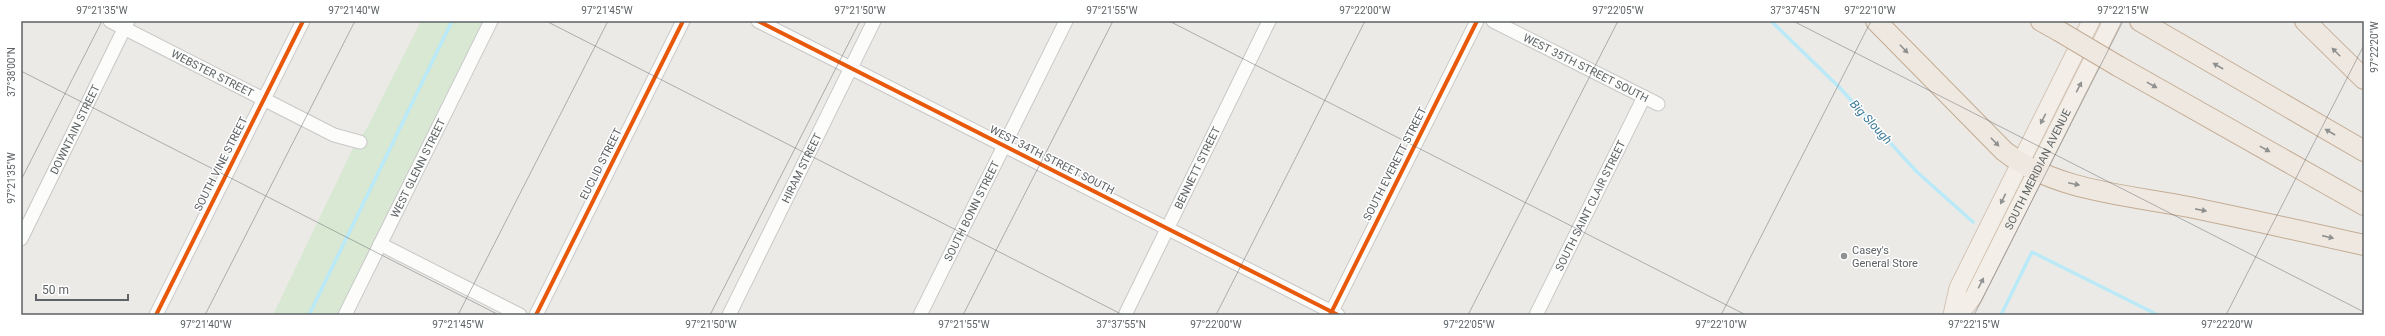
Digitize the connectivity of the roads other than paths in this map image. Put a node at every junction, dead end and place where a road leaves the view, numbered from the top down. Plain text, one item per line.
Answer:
1 (110, 21) edge
2 (303, 21) edge
3 (491, 21) edge
4 (683, 21) edge
5 (758, 21) edge
6 (874, 21) edge
7 (1066, 21) edge
8 (1269, 21) edge
9 (1477, 21) edge
10 (1493, 21) edge
11 (1876, 21) edge
12 (2041, 21) edge
13 (2091, 21) edge
14 (2112, 21) edge
15 (2140, 21) edge
16 (2305, 21) edge
17 (126, 25) edge
18 (851, 69) junction
19 (2364, 79) edge
20 (1644, 97) junction
21 (264, 99) junction
22 (1658, 104) dead end
23 (360, 142) dead end
24 (1004, 146) junction
25 (2364, 151) edge
26 (2029, 168) junction
27 (2364, 205) edge
28 (1168, 229) junction
29 (21, 239) edge
30 (380, 244) junction
31 (2364, 245) edge
32 (1333, 314) edge
33 (156, 315) edge
34 (345, 315) edge
35 (520, 315) edge
36 (536, 315) edge
37 (729, 315) edge
38 (920, 315) edge
39 (1125, 315) edge
40 (1536, 315) edge
41 (1952, 315) edge
42 (1959, 315) edge

1 - 17 street, WEBSTER STREET
2 - 21 street, SOUTH VINE STREET
3 - 30 street, WEST GLENN STREET
4 - 36 street, EUCLID STREET
5 - 18 street, WEST 34TH STREET SOUTH
6 - 18 street, HIRAM STREET
7 - 24 street, SOUTH BONN STREET
8 - 28 street, BENNETT STREET
9 - 32 street, SOUTH EVERETT STREET
10 - 20 street, WEST 35TH STREET SOUTH
11 -> 26 highway
12 -> 27 highway, bridge
13 -> 26 main road, SOUTH MERIDIAN AVENUE
26 -> 14 main road, SOUTH MERIDIAN AVENUE
25 -> 15 highway
19 -> 16 highway
17 - 21 street, WEBSTER STREET
17 - 29 street, DOWNTAIN STREET
18 - 24 street, WEST 34TH STREET SOUTH
18 - 37 street, HIRAM STREET
20 - 22 street, WEST 35TH STREET SOUTH
20 - 40 street, SOUTH SAINT CLAIR STREET
21 - 23 street, WEBSTER STREET
21 - 33 street, SOUTH VINE STREET
24 - 28 street, WEST 34TH STREET SOUTH
24 - 38 street, SOUTH BONN STREET
26 -> 31 highway
26 -> 41 main road, SOUTH MERIDIAN AVENUE
42 -> 26 main road, SOUTH MERIDIAN AVENUE
28 - 32 street, WEST 34TH STREET SOUTH
28 - 39 street, BENNETT STREET
30 - 34 street, WEST GLENN STREET
30 - 35 street

